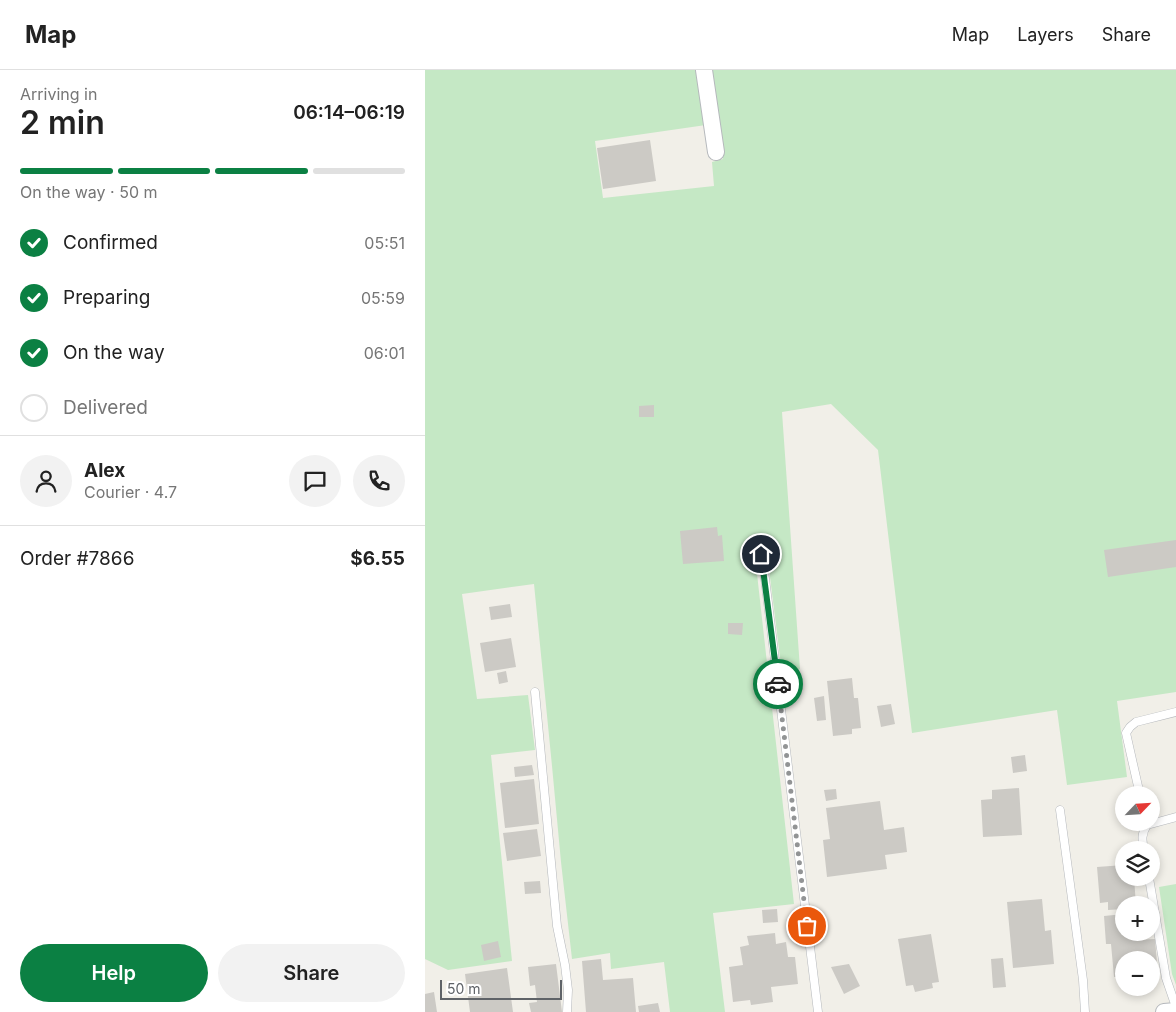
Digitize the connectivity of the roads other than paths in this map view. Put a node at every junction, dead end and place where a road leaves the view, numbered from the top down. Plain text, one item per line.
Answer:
1 (704, 70) edge
2 (716, 152) dead end
3 (761, 554) dead end
4 (535, 692) dead end
5 (1176, 712) edge
6 (1138, 786) edge
7 (1060, 810) dead end
8 (1176, 817) edge
9 (1160, 821) edge
10 (1150, 886) edge
11 (1176, 1007) edge
12 (1176, 1011) edge
13 (567, 1012) edge
14 (818, 1012) edge
15 (1085, 1012) edge
16 (1163, 1012) edge

1 - 2 street
3 - 14 lane
4 - 13 lane
5 - 6 lane
7 - 15 lane
8 - 9 lane
10 - 11 lane
12 - 16 street

